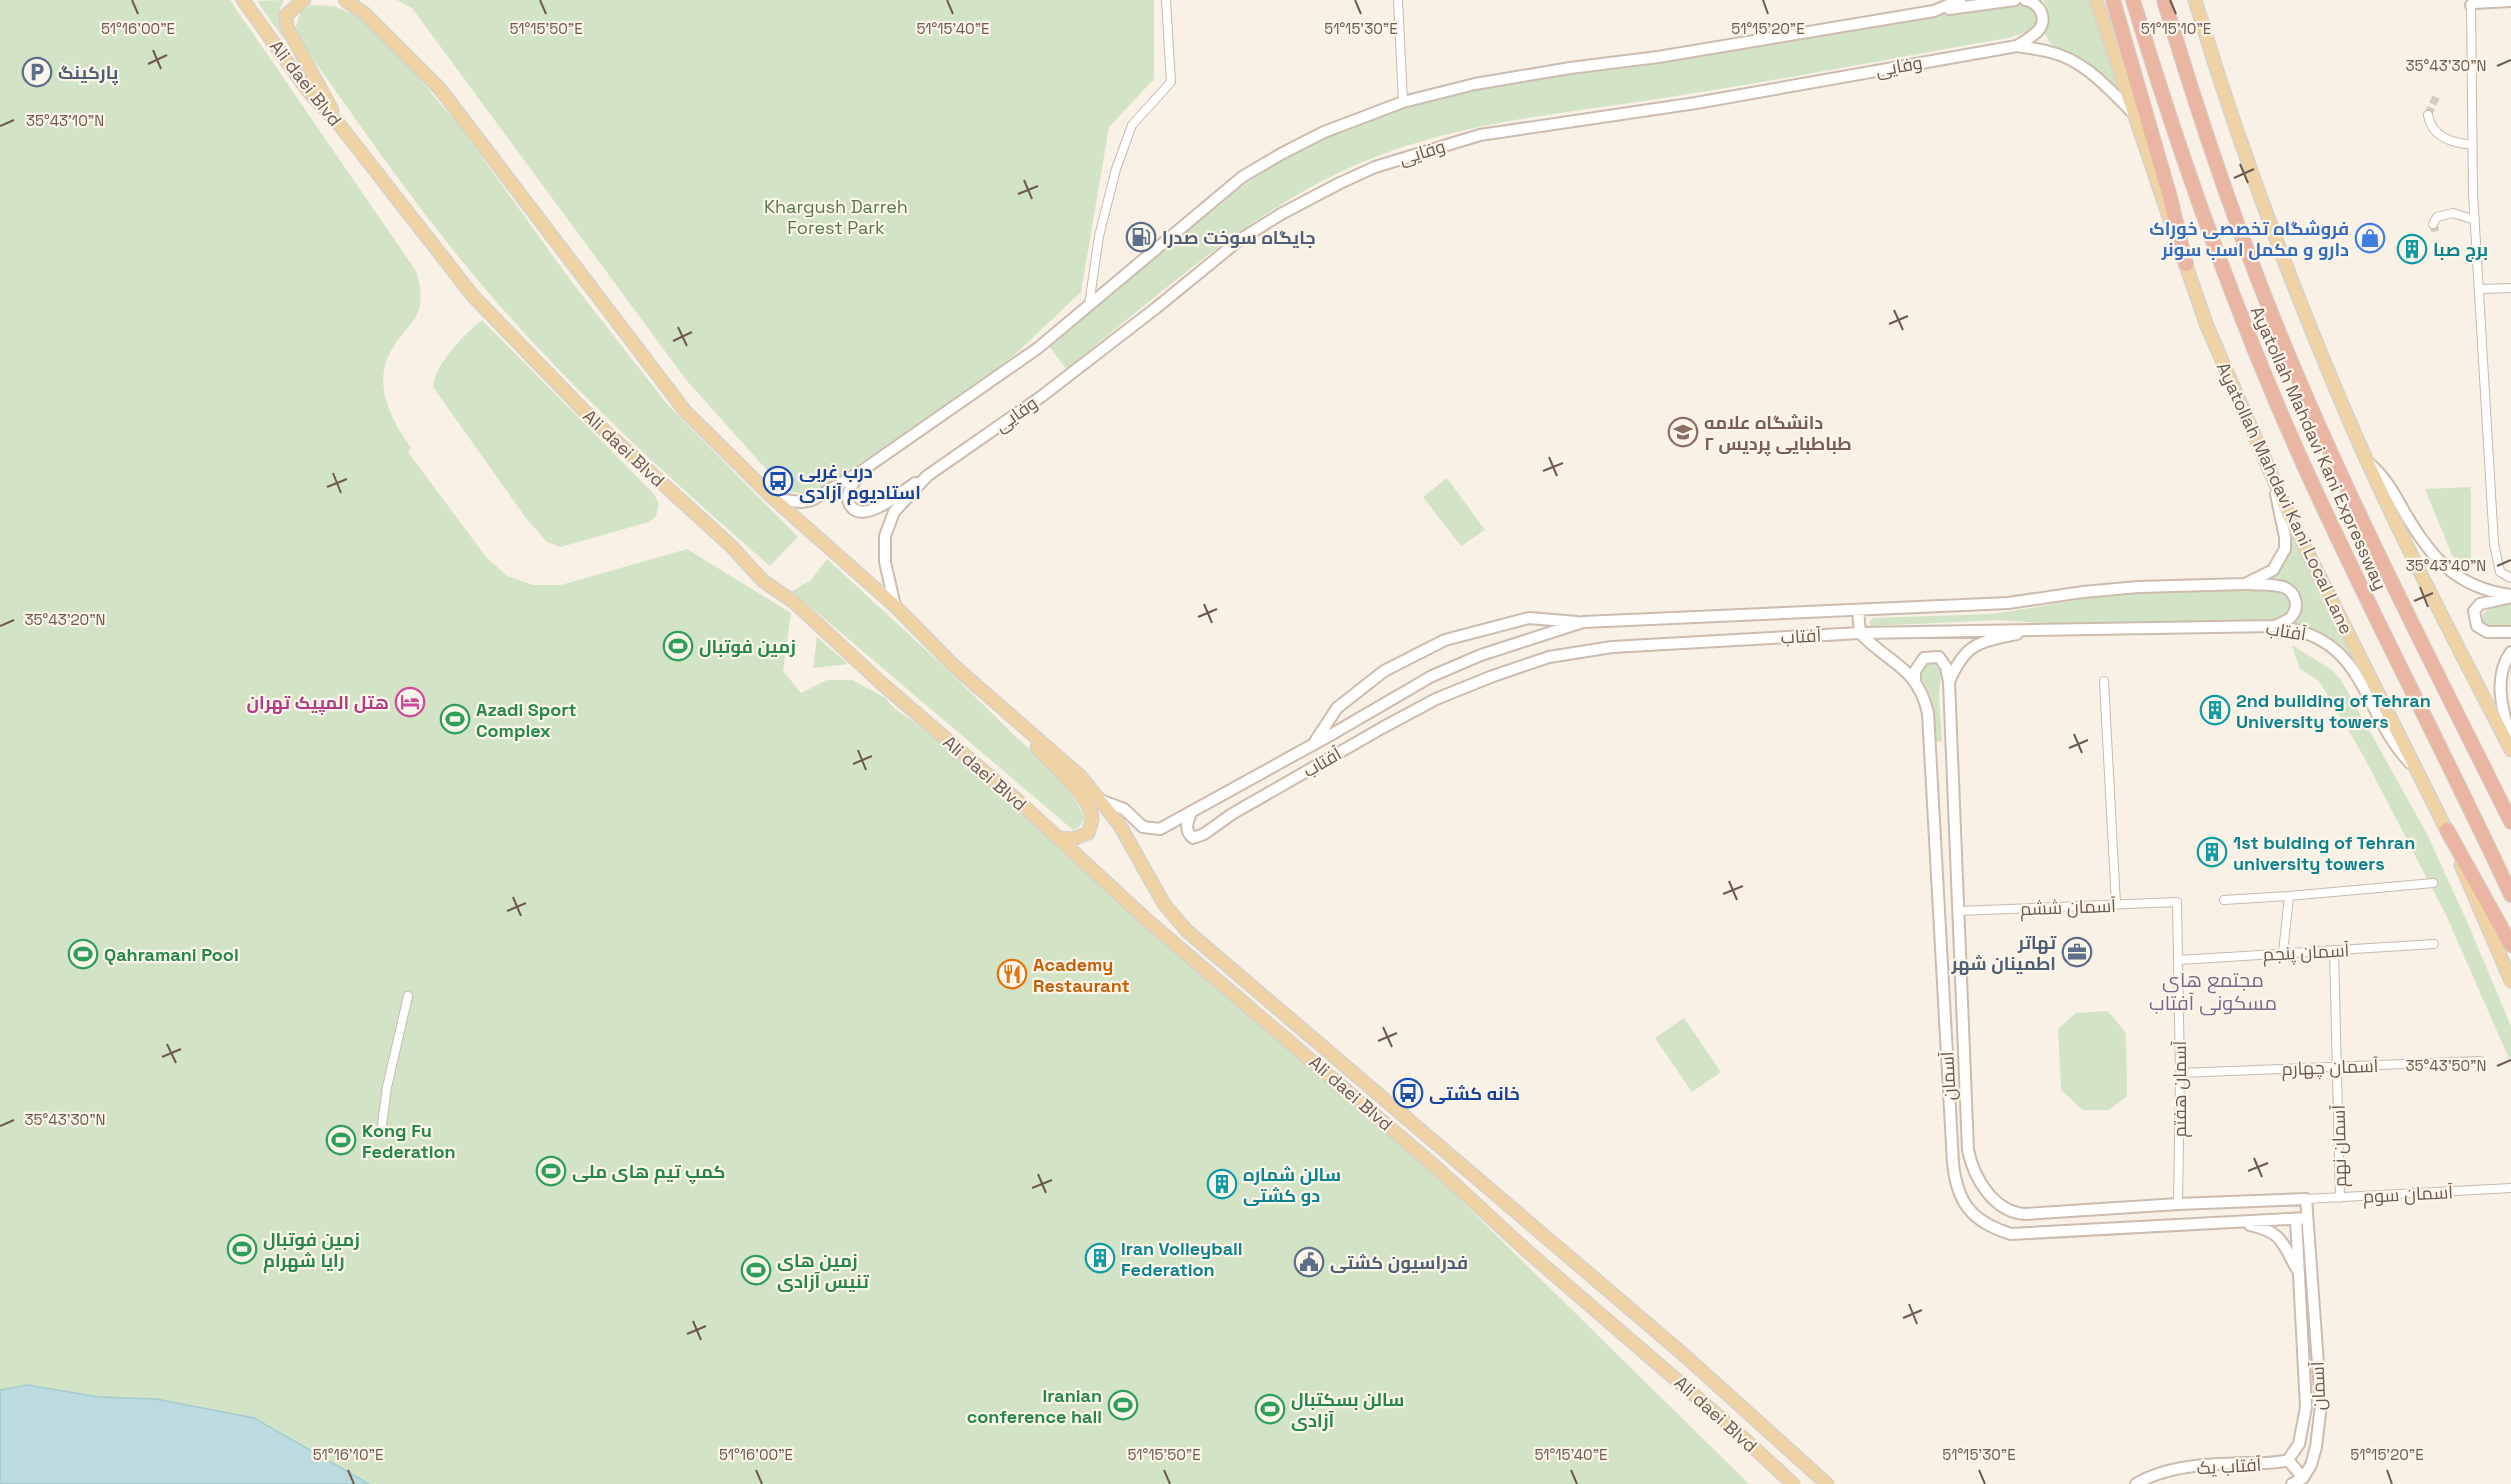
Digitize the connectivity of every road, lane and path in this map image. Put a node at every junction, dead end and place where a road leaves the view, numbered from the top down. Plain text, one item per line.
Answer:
1 (243, 0) edge
2 (304, 0) edge
3 (334, 0) edge
4 (345, 0) edge
5 (1166, 0) edge
6 (1398, 0) edge
7 (1960, 0) edge
8 (2015, 0) edge
9 (2025, 0) edge
10 (2096, 0) edge
11 (2113, 0) edge
12 (2133, 0) edge
13 (2163, 0) edge
14 (2195, 0) edge
15 (2511, 1) edge
16 (2471, 5) joint
17 (1934, 11) junction
18 (365, 14) junction
19 (2017, 46) junction
20 (1403, 102) junction
21 (2131, 111) junction
22 (2428, 115) dead end
23 (342, 128) junction
24 (2473, 146) junction
25 (2475, 220) junction
26 (2433, 224) dead end
27 (2186, 264) junction
28 (2511, 288) edge
29 (2481, 289) junction
30 (1089, 305) junction
31 (2370, 464) junction
32 (860, 472) junction
33 (927, 476) junction
34 (2274, 482) junction
35 (774, 499) junction
36 (2511, 578) edge
37 (2245, 584) junction
38 (2511, 596) edge
39 (895, 606) junction
40 (1858, 610) junction
41 (1586, 622) junction
42 (2274, 626) junction
43 (2034, 630) junction
44 (2511, 632) edge
45 (1860, 633) junction
46 (2511, 652) edge
47 (1915, 679) junction
48 (2104, 681) dead end
49 (1949, 682) junction
50 (1015, 719) junction
51 (2511, 740) edge
52 (1312, 746) junction
53 (2511, 750) edge
54 (2414, 767) junction
55 (1101, 800) junction
56 (1191, 813) junction
57 (2511, 822) edge
58 (2447, 830) junction
59 (1058, 838) junction
60 (2433, 883) dead end
61 (2511, 895) edge
62 (2289, 896) junction
63 (2224, 900) dead end
64 (2177, 902) joint
65 (2116, 905) junction
66 (1959, 911) junction
67 (2434, 944) dead end
68 (2511, 945) edge
69 (2334, 950) junction
70 (2283, 953) junction
71 (2179, 960) junction
72 (2511, 981) edge
73 (408, 996) dead end
74 (2480, 1060) dead end
75 (2337, 1067) junction
76 (2180, 1073) junction
77 (382, 1125) dead end
78 (2511, 1188) edge
79 (2340, 1198) junction
80 (2306, 1199) junction
81 (2178, 1204) junction
82 (2307, 1218) junction
83 (2296, 1219) junction
84 (2238, 1222) junction
85 (2298, 1272) junction
86 (2288, 1460) junction
87 (2306, 1481) edge
88 (1793, 1484) edge
89 (1827, 1484) edge
90 (2136, 1484) edge
91 (2292, 1484) edge

1 - 23 main road, Ali daei Blvd
2 - 23 main road
3 - 18 main road
4 - 18 main road, Ali daei Blvd
5 - 30 street
6 - 20 street
7 - 17 street
8 - 17 street
9 - 19 street
10 - 21 main road, Ayatollah Mahdavi Kani Local Lane
11 - 27 highway
12 - 61 highway, Ayatollah Mahdavi Kani Expressway
13 - 57 highway, Ayatollah Mahdavi Kani Expressway
14 - 31 main road
15 - 16 street
16 - 24 street
17 - 20 street
18 - 35 main road, Ali daei Blvd
19 - 21 street, وفایی
19 - 33 street, وفایی
20 - 30 street
21 - 27 main road, Ayatollah Mahdavi Kani Local Lane
22 - 24 street
23 - 59 main road, Ali daei Blvd
24 - 25 street
25 - 26 street
25 - 29 street
27 - 34 main road, Ayatollah Mahdavi Kani Local Lane
28 - 29 street
29 - 36 street
30 - 32 street
31 - 38 street
31 - 53 main road
32 - 33 street
32 - 35 street
33 - 39 street, وفایی
34 - 37 street, آفتاب
34 - 54 main road, Ayatollah Mahdavi Kani Local Lane
35 - 39 main road, Ali daei Blvd
37 - 40 street, آفتاب
37 - 42 street
38 - 44 street
39 - 50 main road, Ali daei Blvd
40 - 41 street, آفتاب
40 - 45 street
41 - 52 street, آفتاب
41 - 52 street
42 - 43 street, آفتاب
42 - 54 street, آفتاب
43 - 45 street, آفتاب
43 - 49 street
45 - 47 street, آسمان
45 - 56 street, آفتاب
46 - 51 street
47 - 49 street
47 - 84 street, آسمان
48 - 65 street
49 - 66 street, آسمان
50 - 55 main road, Ali daei Blvd
50 - 59 main road
52 - 56 street, آفتاب
54 - 58 main road, Ayatollah Mahdavi Kani Local Lane
55 - 56 street, آفتاب
55 - 89 main road, Ali daei Blvd
58 - 68 highway
58 - 72 main road, Ayatollah Mahdavi Kani Local Lane
59 - 88 main road, Ali daei Blvd
60 - 62 street
62 - 63 street
62 - 70 street
64 - 65 street, آسمان ششم
64 - 71 street, آسمان هفتم
65 - 66 street, آسمان ششم
66 - 81 street, آسمان
67 - 69 street, آسمان پنجم
69 - 70 street, آسمان پنجم
69 - 75 street, آسمان نهم
70 - 71 street, آسمان پنجم
71 - 76 street, آسمان هفتم
73 - 77 street
74 - 75 street, آسمان چهارم
75 - 76 street, آسمان چهارم
75 - 79 street, آسمان نهم
76 - 81 street, آسمان هفتم
78 - 79 street, آسمان سوم
79 - 80 street, آسمان سوم
80 - 81 street, آسمان
80 - 82 street, آسمان
82 - 83 street, آسمان
82 - 87 street, آسمان
83 - 84 street, آسمان
83 - 85 street, آسمان
84 - 85 street
85 - 86 street, آسمان
86 - 87 street
86 - 90 street, آفتاب یک
87 - 91 street

